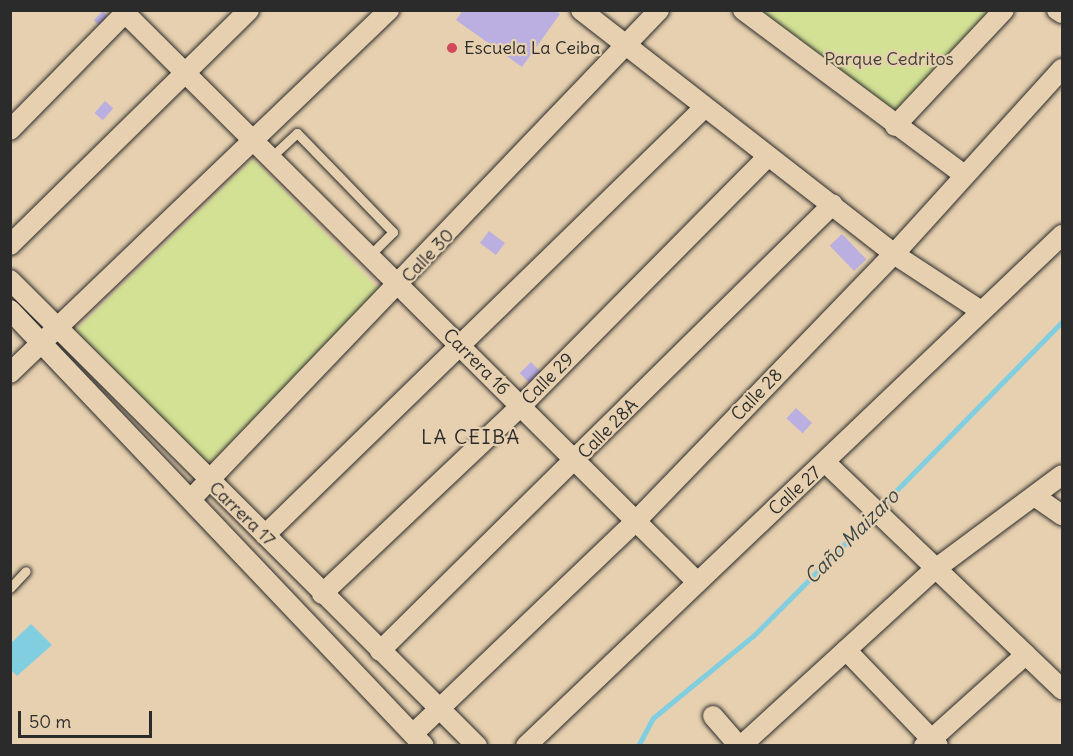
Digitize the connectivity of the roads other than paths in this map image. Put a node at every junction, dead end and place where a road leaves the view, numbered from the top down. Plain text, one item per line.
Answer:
1 (249, 10) edge
2 (389, 10) edge
3 (581, 10) edge
4 (659, 10) edge
5 (743, 10) edge
6 (1004, 10) edge
7 (1057, 10) edge
8 (125, 12) edge
9 (1062, 13) edge
10 (627, 48) junction
11 (1062, 69) edge
12 (186, 77) junction
13 (704, 108) junction
14 (895, 126) junction
15 (10, 130) edge
16 (252, 144) junction
17 (767, 157) junction
18 (268, 160) junction
19 (964, 175) junction
20 (833, 204) junction
21 (1062, 235) edge
22 (10, 245) edge
23 (894, 254) junction
24 (367, 259) junction
25 (10, 280) edge
26 (397, 288) junction
27 (10, 310) edge
28 (981, 310) junction
29 (58, 327) junction
30 (43, 342) junction
31 (459, 344) junction
32 (10, 373) edge
33 (520, 407) junction
34 (575, 461) junction
35 (826, 463) junction
36 (1062, 474) edge
37 (209, 482) junction
38 (193, 497) junction
39 (1036, 498) junction
40 (1062, 515) edge
41 (634, 523) junction
42 (265, 535) junction
43 (934, 570) junction
44 (26, 571) dead end
45 (697, 582) junction
46 (10, 588) edge
47 (322, 594) junction
48 (846, 650) junction
49 (380, 651) junction
50 (1026, 654) junction
51 (1062, 689) edge
52 (439, 711) junction
53 (713, 716) dead end
54 (420, 739) edge
55 (931, 743) edge
56 (477, 746) edge
57 (526, 746) edge
58 (740, 746) edge

1 - 12 street
2 - 16 street
3 - 10 street
4 - 10 street, Calle 30
5 - 14 street
6 - 14 street
7 - 9 street
8 - 12 street, Carrera 16
8 - 15 street
10 - 13 street
10 - 26 street, Calle 30
11 - 19 street, Calle 28
12 - 16 street, Carrera 16
12 - 22 street
13 - 17 street
13 - 31 street
14 - 19 street
16 - 18 street, Carrera 16
16 - 29 street
17 - 20 street
17 - 33 street, Calle 29
18 - 24 street, Carrera 16
18 - 24 lane
19 - 23 street, Calle 28
20 - 23 street
20 - 34 street, Calle 28A
21 - 28 street, Calle 27
23 - 28 street
23 - 41 street, Calle 28
24 - 26 street, Carrera 16
25 - 29 street, Carrera 17
26 - 31 street, Carrera 16
26 - 37 street, Calle 30
27 - 30 street, Carrera 17
28 - 35 street, Calle 27
29 - 30 street
29 - 37 street, Carrera 17
30 - 32 street
30 - 38 street, Carrera 17
31 - 33 street, Carrera 16
31 - 42 street
33 - 34 street, Carrera 16
33 - 47 street, Calle 29
34 - 41 street, Carrera 16
34 - 49 street, Calle 28A
35 - 43 street
35 - 45 street, Calle 27
36 - 39 street
37 - 38 street, Calle 30
37 - 42 street, Carrera 17
38 - 54 street, Carrera 17
39 - 40 street
39 - 43 street
41 - 45 street, Carrera 16
41 - 52 street, Calle 28
42 - 47 street, Carrera 17
43 - 48 street
43 - 50 street
44 - 46 lane
45 - 57 street, Calle 27
47 - 49 street, Carrera 17
48 - 55 street
48 - 58 street
49 - 52 street, Carrera 17
50 - 51 street
50 - 55 street
52 - 54 street, Calle 28
52 - 56 street, Carrera 17
53 - 58 street

